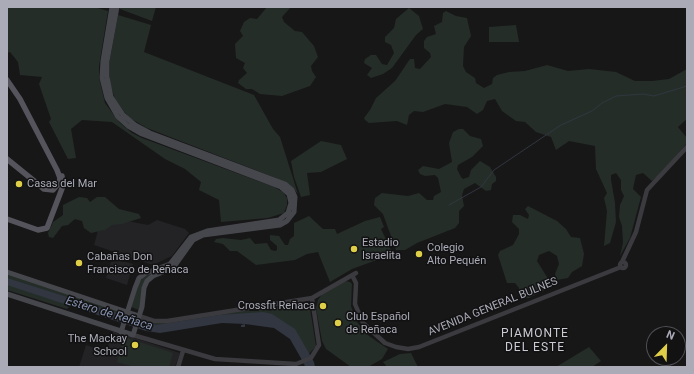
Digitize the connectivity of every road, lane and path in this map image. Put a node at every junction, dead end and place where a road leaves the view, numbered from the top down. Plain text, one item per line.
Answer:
1 (112, 7) edge
2 (117, 7) edge
3 (7, 80) edge
4 (687, 147) edge
5 (7, 159) edge
6 (59, 188) junction
7 (7, 219) edge
8 (168, 268) junction
9 (7, 272) edge
10 (352, 275) junction
11 (356, 283) junction
12 (7, 294) edge
13 (312, 298) junction
14 (127, 313) junction
15 (139, 317) junction
16 (122, 329) junction
17 (134, 332) junction
18 (183, 351) junction
19 (178, 367) edge

1 - 8 main road
2 - 8 main road
3 - 6 main road
4 - 11 street, AVENIDA GENERAL BULNES
5 - 6 main road
6 - 7 main road
8 - 14 main road
8 - 15 main road
9 - 14 main road
10 - 11 street
10 - 11 street, AVENIDA GENERAL BULNES
10 - 13 street
12 - 16 main road
13 - 15 street
13 - 18 street
14 - 15 main road
14 - 16 main road
15 - 17 main road
16 - 17 main road
17 - 18 street
18 - 19 street

